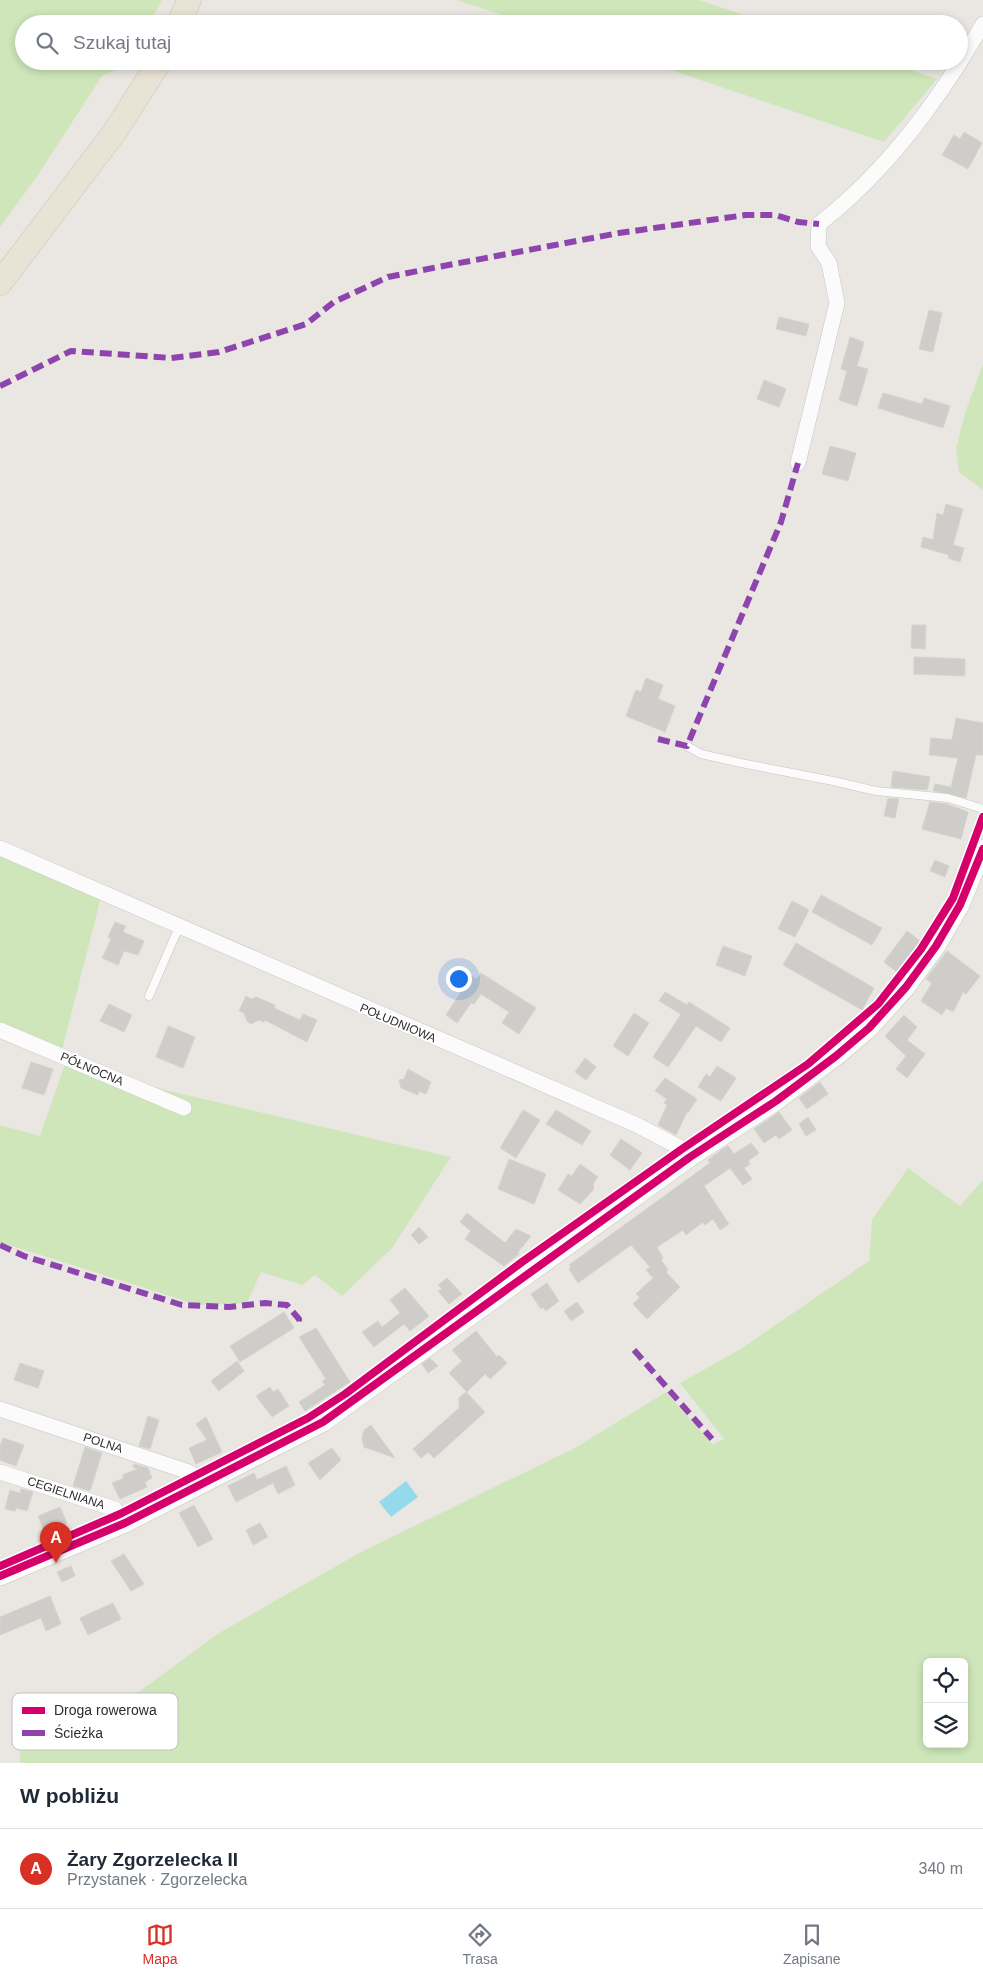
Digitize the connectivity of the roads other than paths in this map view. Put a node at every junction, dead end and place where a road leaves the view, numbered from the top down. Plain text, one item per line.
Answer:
1 (189, 0) edge
2 (183, 15) edge
3 (983, 24) edge
4 (968, 47) edge
5 (154, 70) edge
6 (954, 70) edge
7 (0, 283) edge
8 (798, 463) dead end
9 (687, 746) dead end
10 (983, 809) edge
11 (0, 848) edge
12 (983, 849) edge
13 (179, 927) junction
14 (149, 996) dead end
15 (0, 1030) edge
16 (184, 1108) dead end
17 (690, 1157) junction
18 (0, 1409) edge
19 (0, 1472) edge
20 (200, 1485) junction
21 (125, 1523) junction
22 (0, 1576) edge

1 - 2 main road
3 - 4 street
5 - 7 main road
6 - 8 street
9 - 10 lane
11 - 13 street, POŁUDNIOWA
12 - 17 street
13 - 14 lane
13 - 17 street, POŁUDNIOWA
15 - 16 street, PÓŁNOCNA
17 - 20 street
18 - 20 street, POLNA
19 - 21 street, CEGIELNIANA
20 - 21 street
21 - 22 street

